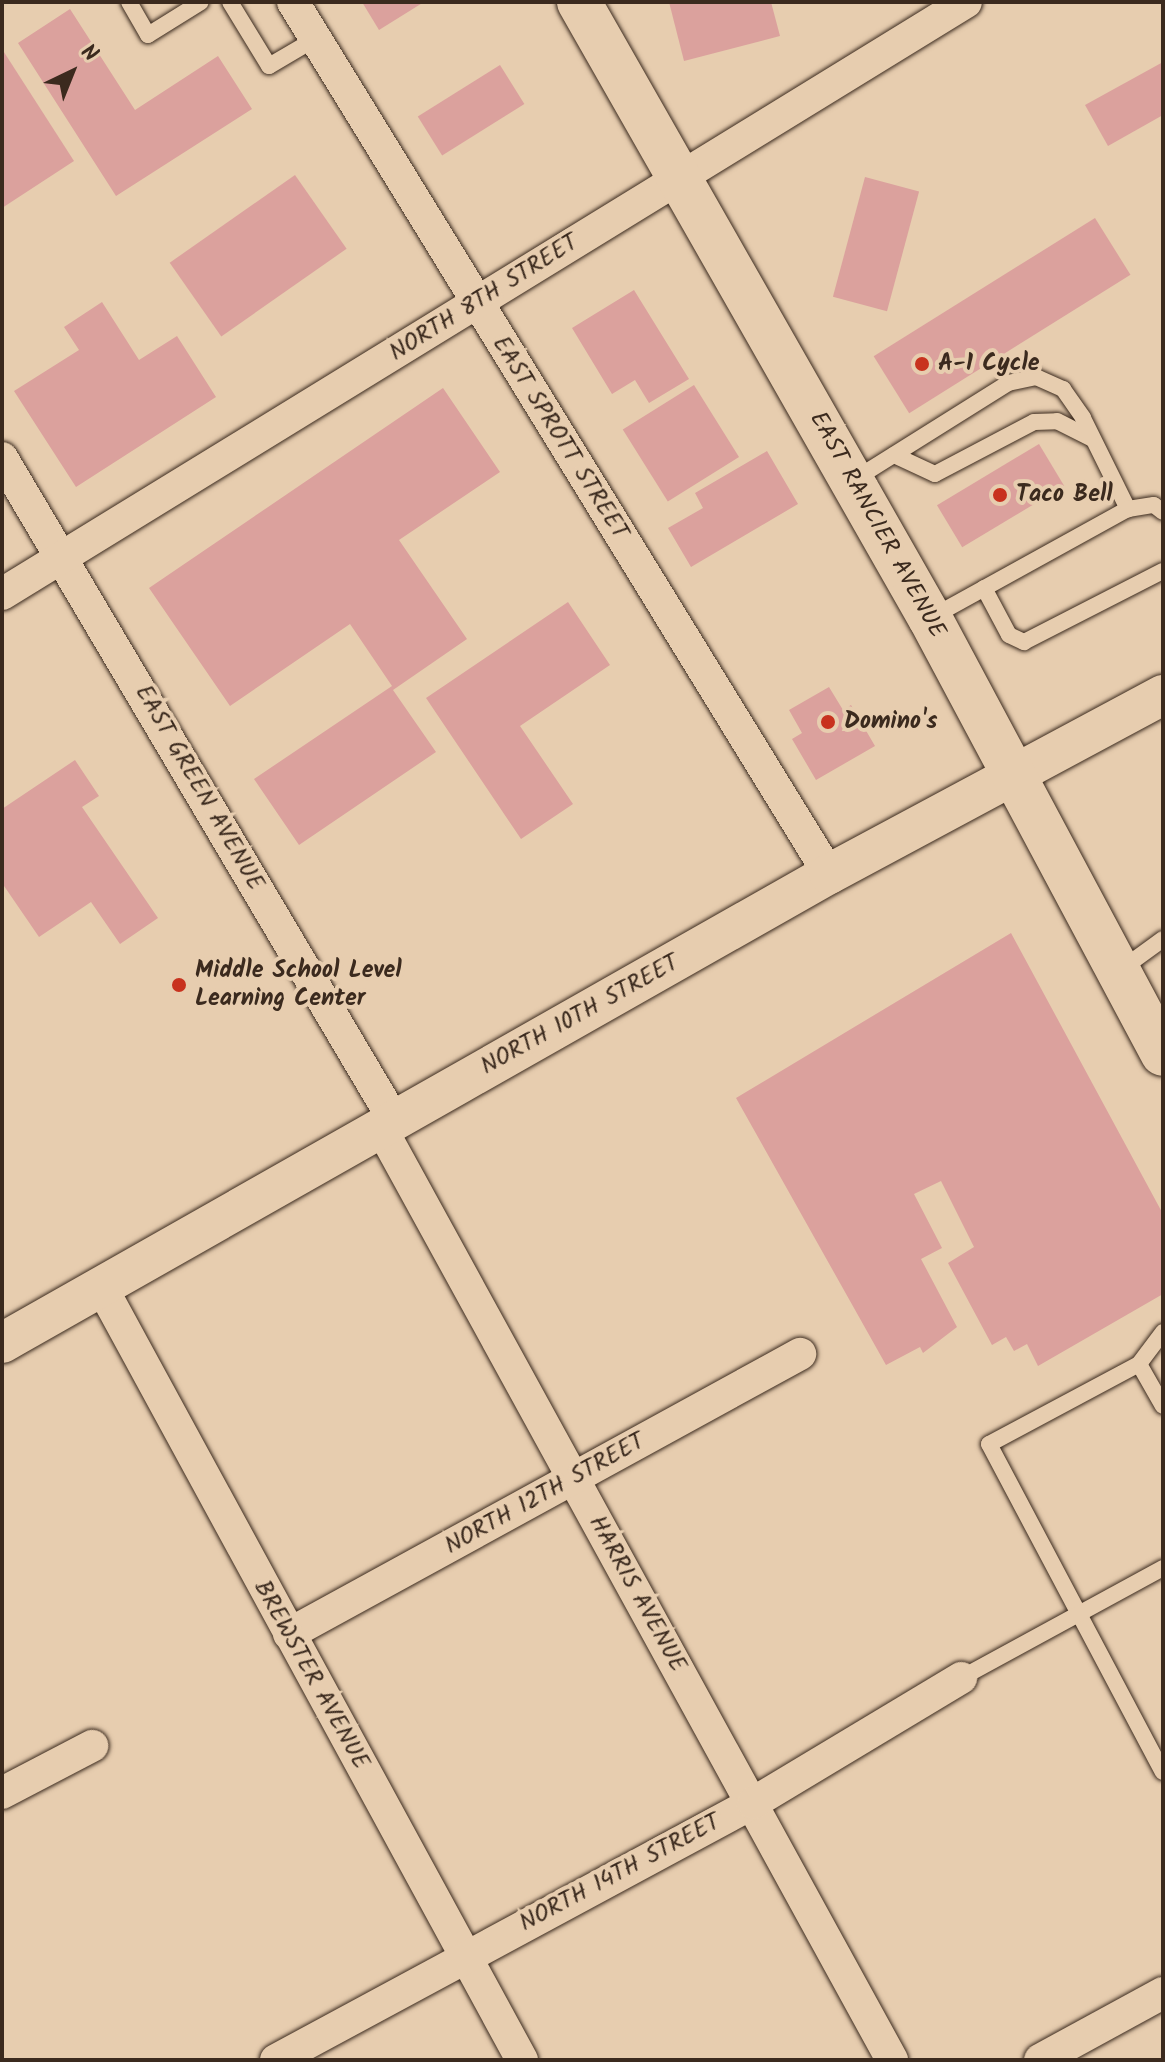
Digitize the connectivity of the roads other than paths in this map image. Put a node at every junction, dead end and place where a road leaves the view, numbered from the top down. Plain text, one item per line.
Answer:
1 (129, 2) edge
2 (201, 2) edge
3 (230, 2) edge
4 (293, 2) edge
5 (579, 2) edge
6 (966, 2) edge
7 (315, 39) junction
8 (678, 175) junction
9 (477, 303) junction
10 (1094, 440) junction
11 (894, 455) junction
12 (2, 458) edge
13 (852, 481) junction
14 (1128, 509) junction
15 (1163, 512) edge
16 (62, 557) junction
17 (1163, 571) edge
18 (984, 588) junction
19 (2, 594) edge
20 (930, 618) junction
21 (1163, 695) edge
22 (1012, 776) junction
23 (829, 874) junction
24 (1163, 939) edge
25 (1117, 972) junction
26 (1163, 1054) edge
27 (387, 1124) junction
28 (102, 1288) junction
29 (1163, 1332) edge
30 (2, 1343) edge
31 (800, 1354) dead end
32 (1139, 1364) junction
33 (1163, 1406) edge
34 (573, 1479) junction
35 (1163, 1568) edge
36 (1078, 1612) junction
37 (289, 1634) junction
38 (961, 1678) joint
39 (92, 1746) dead end
40 (1163, 1772) edge
41 (2, 1793) edge
42 (753, 1803) junction
43 (465, 1956) junction
44 (1163, 1993) edge
45 (276, 2060) edge
46 (522, 2060) edge
47 (892, 2060) edge
48 (1040, 2060) edge

1 - 2 lane
3 - 7 lane
4 - 7 street, EAST SPROTT STREET
5 - 8 main road, EAST RANCIER AVENUE
6 - 8 street, NORTH 8TH STREET
7 - 9 street, EAST SPROTT STREET
8 - 9 street, NORTH 8TH STREET
8 - 13 main road, EAST RANCIER AVENUE
9 - 16 street, NORTH 8TH STREET
9 - 23 street, EAST SPROTT STREET
10 - 11 lane
10 - 11 lane
10 - 14 lane
11 - 13 lane
12 - 16 street, EAST GREEN AVENUE
13 - 20 main road, EAST RANCIER AVENUE
14 - 15 lane
14 - 18 lane
16 - 19 street, NORTH 8TH STREET
16 - 27 street, EAST GREEN AVENUE
17 - 18 lane
18 - 20 lane
20 - 22 main road, EAST RANCIER AVENUE
21 - 22 street, NORTH 10TH STREET
22 - 23 street, NORTH 10TH STREET
22 - 25 main road, EAST RANCIER AVENUE
23 - 27 street, NORTH 10TH STREET
24 - 25 lane
25 - 26 main road, EAST RANCIER AVENUE
27 - 28 street, NORTH 10TH STREET
27 - 34 street, HARRIS AVENUE
28 - 30 street, NORTH 10TH STREET
28 - 37 street, BREWSTER AVENUE
29 - 32 lane
31 - 34 street, NORTH 12TH STREET
32 - 33 lane
32 - 36 lane
34 - 37 street, NORTH 12TH STREET
34 - 42 street, HARRIS AVENUE
35 - 36 lane
36 - 38 lane
36 - 40 lane
37 - 43 street, BREWSTER AVENUE
38 - 42 street, NORTH 14TH STREET
39 - 41 street
42 - 43 street, NORTH 14TH STREET
42 - 47 street, HARRIS AVENUE
43 - 45 street, NORTH 14TH STREET
43 - 46 street, BREWSTER AVENUE
44 - 48 street

